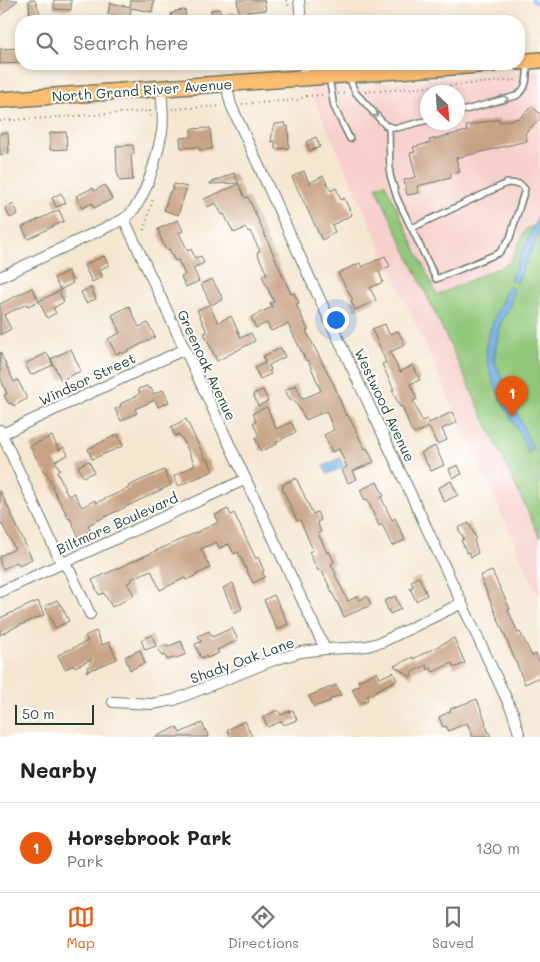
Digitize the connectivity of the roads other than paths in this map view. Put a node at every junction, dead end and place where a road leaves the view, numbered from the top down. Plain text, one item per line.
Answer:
1 (298, 0) edge
2 (300, 15) edge
3 (528, 61) edge
4 (406, 70) edge
5 (305, 71) edge
6 (348, 74) junction
7 (328, 76) junction
8 (226, 84) junction
9 (161, 89) junction
10 (0, 100) edge
11 (465, 110) edge
12 (420, 122) edge
13 (389, 126) junction
14 (350, 139) dead end
15 (124, 219) junction
16 (412, 228) junction
17 (0, 277) edge
18 (185, 349) junction
19 (1, 433) edge
20 (246, 479) junction
21 (64, 563) junction
22 (0, 592) edge
23 (462, 604) junction
24 (90, 614) dead end
25 (325, 648) junction
26 (113, 702) dead end
27 (520, 737) edge

1 - 2 street
11 -> 3 lane
4 - 6 main road, North Grand River Avenue
5 - 7 main road, North Grand River Avenue
5 - 8 main road, North Grand River Avenue
6 - 7 main road, North Grand River Avenue
6 -> 13 lane
7 - 14 lane
8 - 9 main road, North Grand River Avenue
8 - 23 street, Westwood Avenue
9 - 10 main road, North Grand River Avenue
9 - 15 street
12 - 13 lane
13 - 16 lane
15 - 17 street
15 - 18 street, Greenoak Avenue
16 - 16 lane
18 - 19 street, Windsor Street
18 - 20 street, Greenoak Avenue
19 - 21 street
20 - 21 street, Biltmore Boulevard
20 - 25 street, Greenoak Avenue
21 - 22 street, Biltmore Boulevard
21 - 24 street
23 - 25 street, Shady Oak Lane
23 - 27 street, Westwood Avenue
25 - 26 street, Shady Oak Lane

